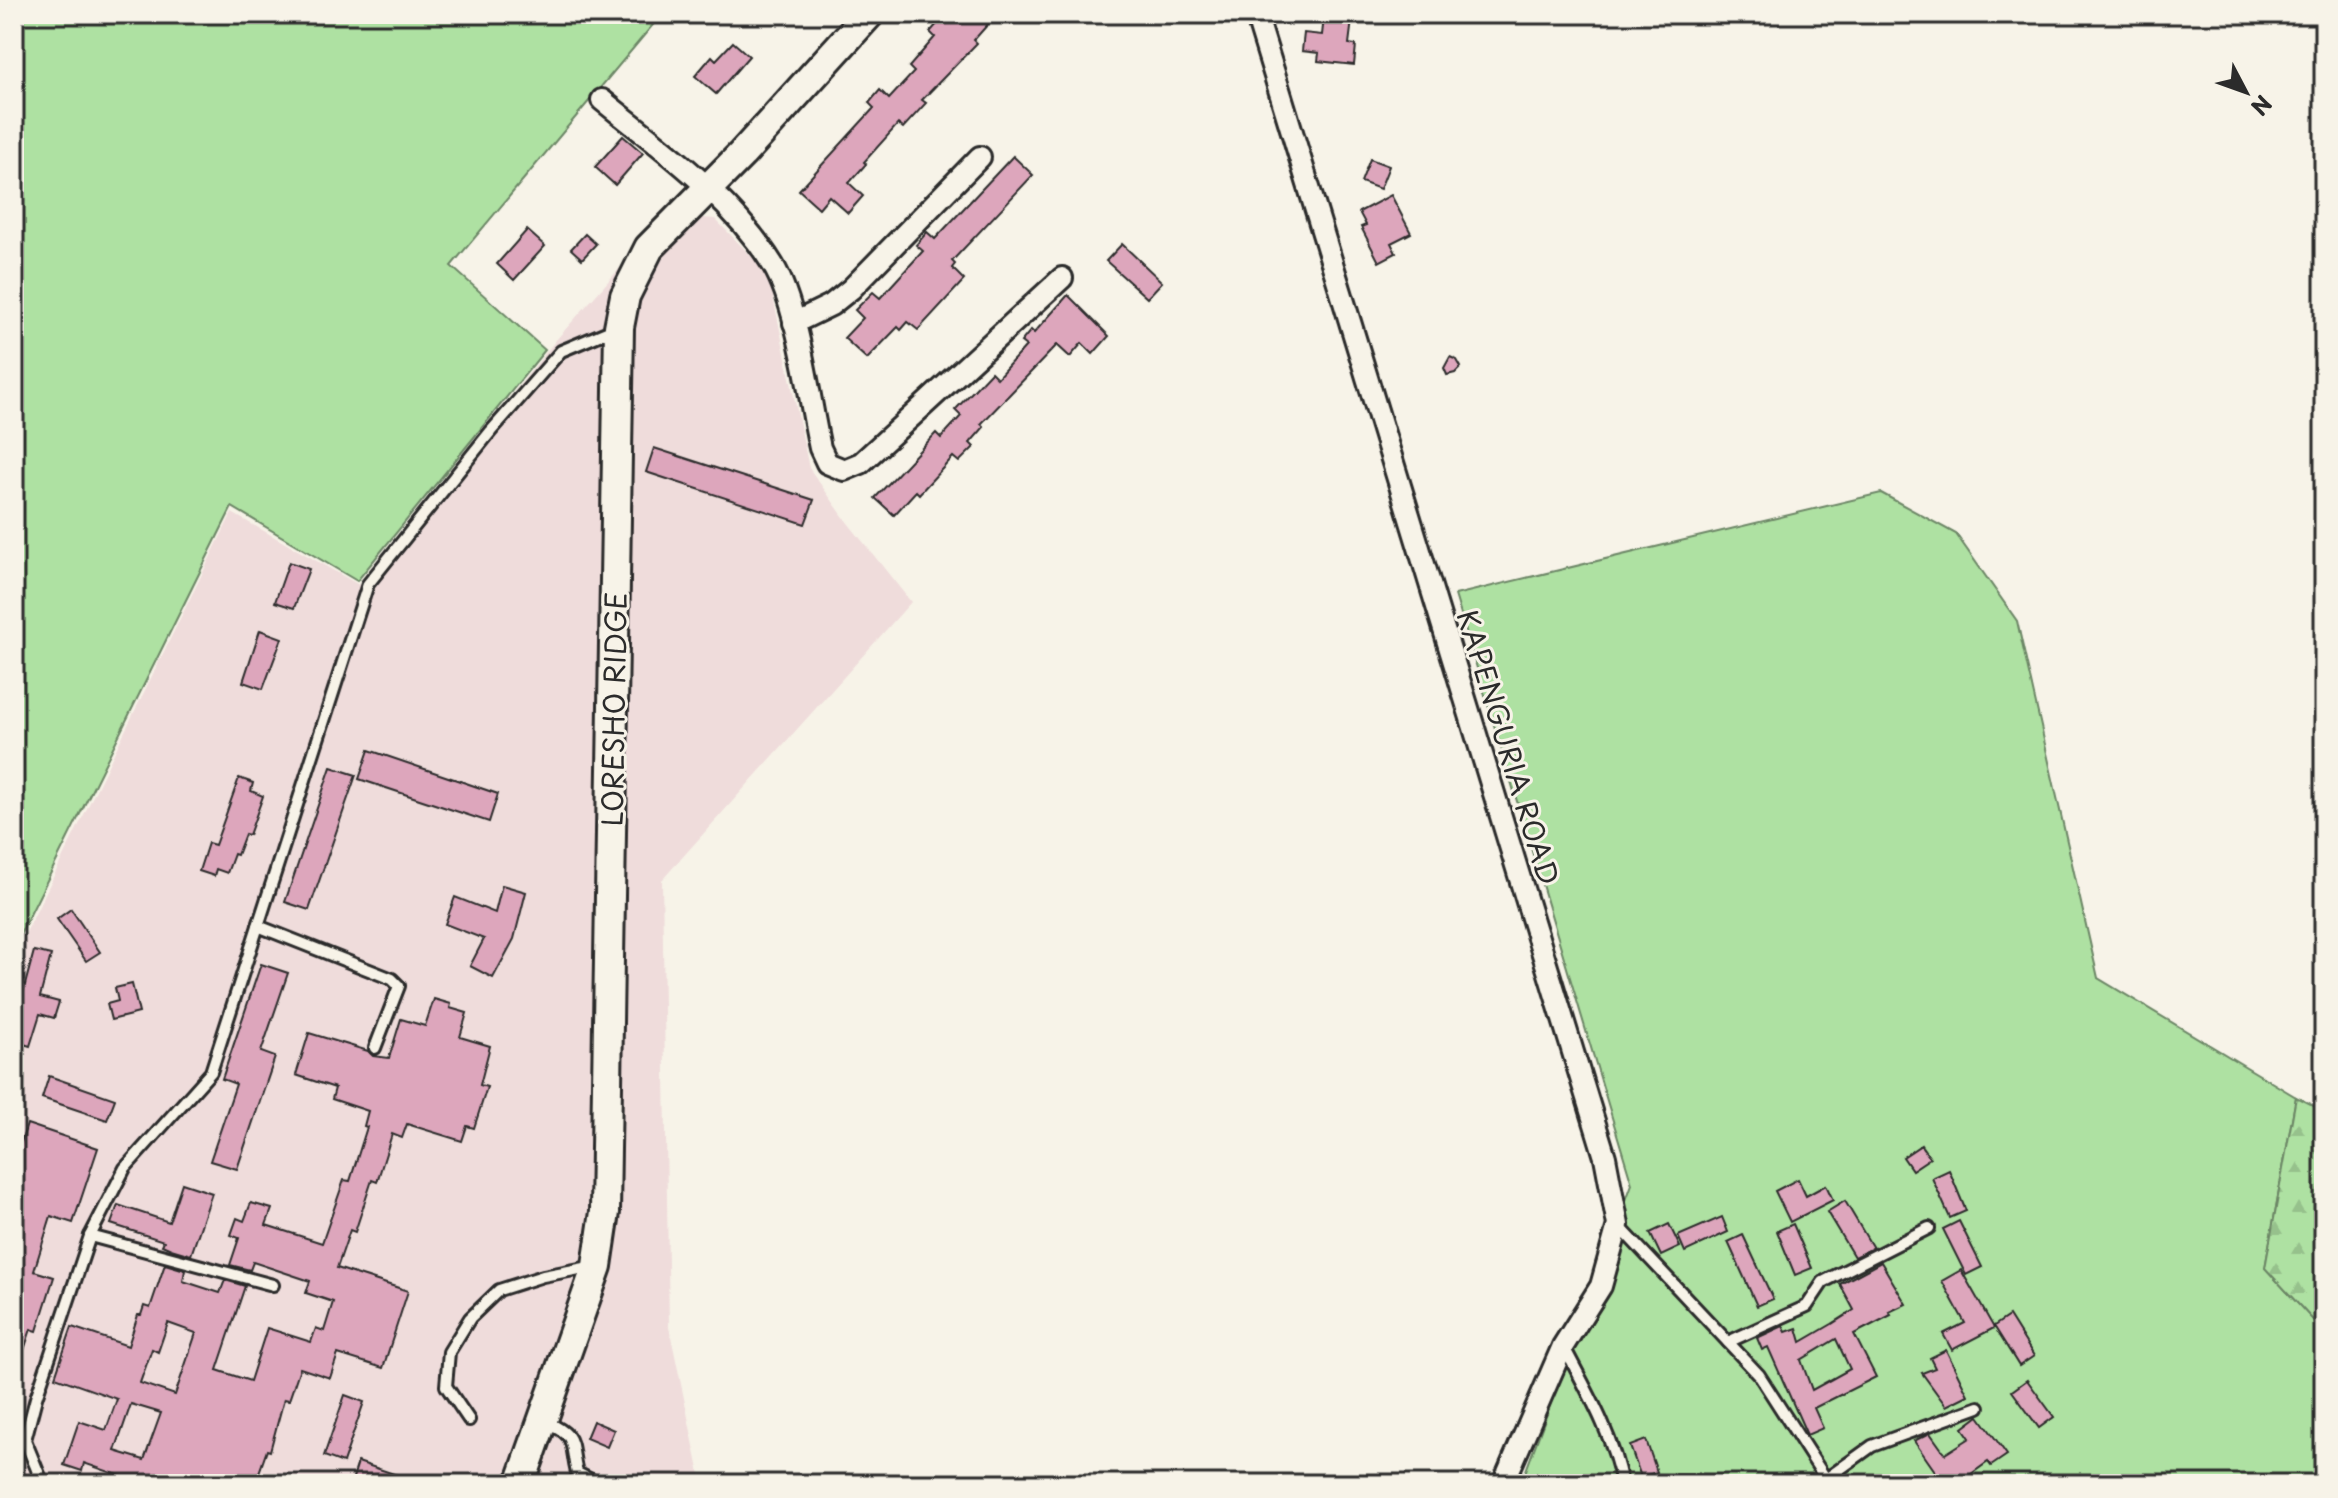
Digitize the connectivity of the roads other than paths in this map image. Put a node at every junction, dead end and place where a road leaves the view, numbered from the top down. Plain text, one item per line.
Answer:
1 (869, 14) edge
2 (1256, 14) edge
3 (602, 100) dead end
4 (980, 157) dead end
5 (708, 187) junction
6 (1062, 278) dead end
7 (794, 323) junction
8 (619, 327) junction
9 (258, 926) junction
10 (375, 1048) dead end
11 (1618, 1225) junction
12 (1929, 1228) dead end
13 (90, 1236) junction
14 (597, 1266) junction
15 (273, 1285) dead end
16 (1728, 1342) junction
17 (1563, 1346) junction
18 (1979, 1407) dead end
19 (469, 1420) dead end
20 (544, 1420) junction
21 (1827, 1482) edge
22 (43, 1484) edge
23 (520, 1484) edge
24 (599, 1484) edge
25 (1503, 1484) edge
26 (1622, 1484) edge

1 - 5 street, LORESHO RIDGE
2 - 11 street, KAPENGURIA ROAD
3 - 5 street
4 - 7 street
5 - 7 street
5 - 8 street, LORESHO RIDGE
6 - 7 street
8 - 9 lane
8 - 14 street, LORESHO RIDGE
9 - 10 lane
9 - 13 lane
11 - 16 lane
11 - 17 street, KAPENGURIA ROAD
12 - 16 lane
13 - 15 lane
13 - 22 lane
14 - 19 lane
14 - 20 street, LORESHO RIDGE
16 - 21 lane
17 - 25 street, KAPENGURIA ROAD
17 - 26 lane
18 - 21 lane
20 - 23 street, LORESHO RIDGE
20 - 24 lane

